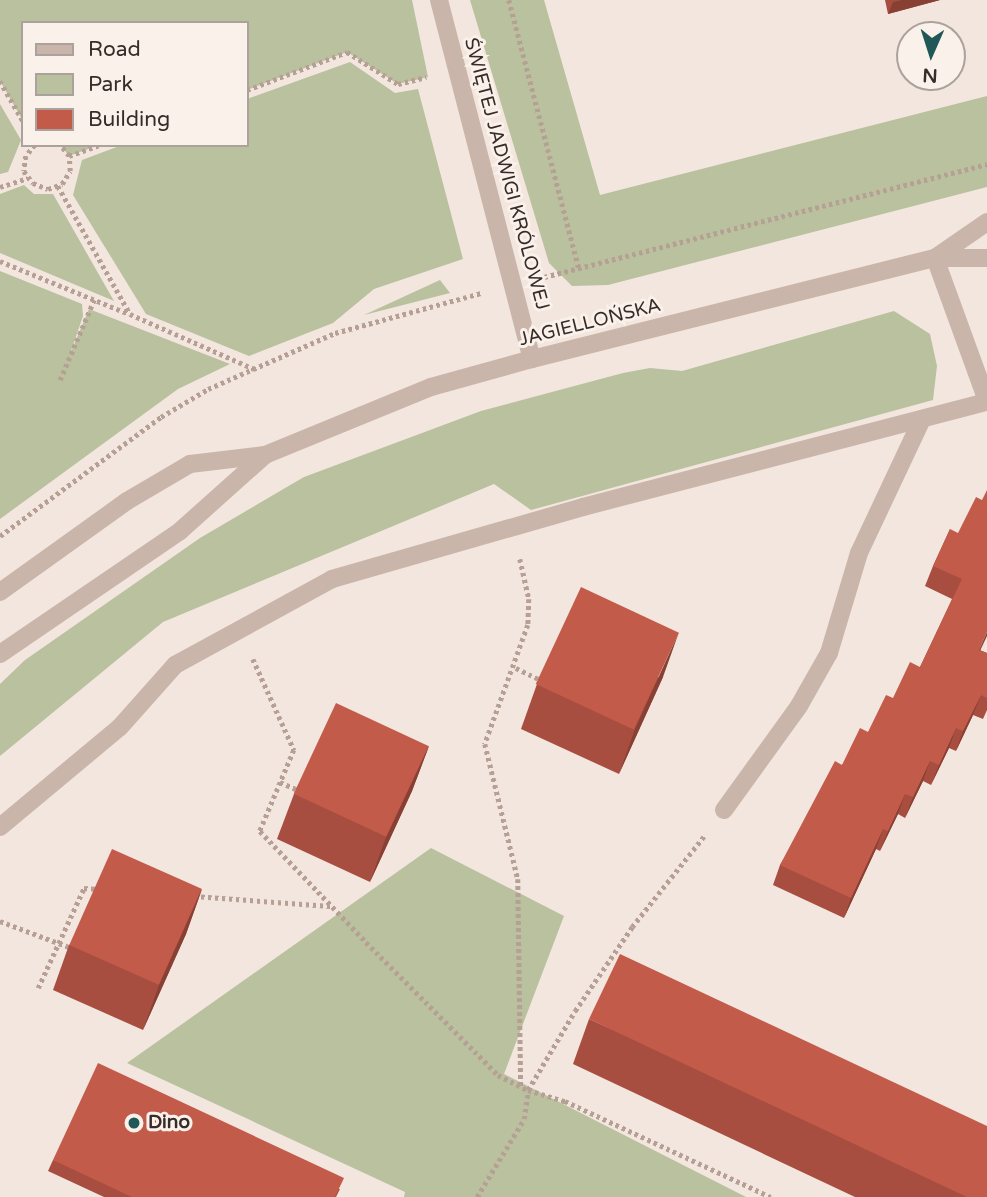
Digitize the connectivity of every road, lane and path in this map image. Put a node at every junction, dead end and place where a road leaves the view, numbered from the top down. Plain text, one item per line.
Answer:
1 (439, 0) edge
2 (509, 0) edge
3 (0, 81) edge
4 (248, 90) edge
5 (431, 90) dead end
6 (21, 118) edge
7 (34, 147) edge
8 (62, 147) edge
9 (94, 147) edge
10 (69, 156) junction
11 (987, 164) edge
12 (28, 178) junction
13 (58, 186) junction
14 (0, 187) edge
15 (987, 222) edge
16 (935, 258) junction
17 (987, 258) edge
18 (0, 261) edge
19 (579, 269) junction
20 (547, 277) dead end
21 (479, 293) dead end
22 (94, 300) junction
23 (130, 314) junction
24 (532, 359) junction
25 (254, 369) junction
26 (60, 380) dead end
27 (987, 402) edge
28 (922, 419) junction
29 (265, 455) junction
30 (510, 528) junction
31 (0, 536) edge
32 (0, 592) edge
33 (239, 629) junction
34 (0, 654) edge
35 (516, 668) junction
36 (543, 681) edge
37 (280, 782) junction
38 (299, 790) edge
39 (723, 810) joint
40 (0, 828) edge
41 (112, 890) edge
42 (181, 895) edge
43 (332, 906) junction
44 (0, 921) edge
45 (57, 941) junction
46 (72, 948) edge
47 (38, 988) dead end
48 (521, 1087) junction
49 (528, 1090) junction
50 (477, 1197) edge
51 (771, 1197) edge

1 - 24 street, ŚWIĘTEJ JADWIGI KRÓLOWEJ
2 - 19 path
3 - 6 path
4 - 5 path
7 - 12 path
8 - 10 path
9 - 10 path
10 - 13 path
11 - 19 path
12 - 13 path
12 - 14 path
13 - 23 path
15 - 16 street, JAGIELLOŃSKA
16 - 17 street, JAGIELLOŃSKA
16 - 24 street, JAGIELLOŃSKA
16 - 27 street
18 - 22 path
19 - 20 path
21 - 25 path
22 - 23 path
22 - 26 path
23 - 25 path
24 - 29 street, JAGIELLOŃSKA
25 - 31 path
27 - 28 street
28 - 30 street
28 - 39 street
29 - 32 street, JAGIELLOŃSKA
29 - 34 street, JAGIELLOŃSKA
30 - 33 street
30 - 35 path
33 - 37 path
33 - 40 street
35 - 36 path
35 - 48 path
37 - 38 path
37 - 43 path
39 - 49 path
41 - 45 path
42 - 43 path
43 - 48 path
44 - 45 path
45 - 46 path
45 - 47 path
48 - 49 path
49 - 50 path
49 - 51 path

